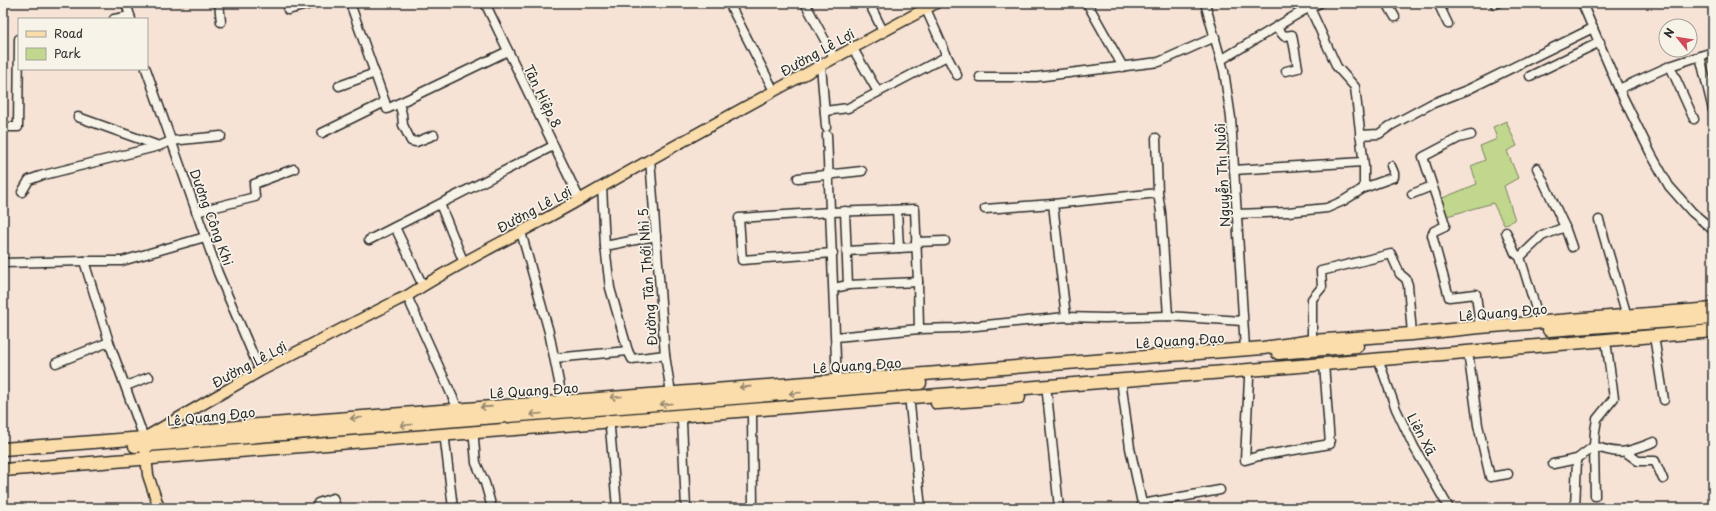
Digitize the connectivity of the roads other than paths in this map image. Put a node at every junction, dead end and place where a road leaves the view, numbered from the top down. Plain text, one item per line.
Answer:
1 (126, 3) edge
2 (218, 3) edge
3 (315, 3) edge
4 (350, 3) edge
5 (485, 3) edge
6 (729, 3) edge
7 (804, 3) edge
8 (869, 3) edge
9 (936, 3) edge
10 (1087, 3) edge
11 (1205, 3) edge
12 (1320, 3) edge
13 (1387, 3) edge
14 (1438, 3) edge
15 (1582, 3) edge
16 (926, 8) junction
17 (1310, 8) junction
18 (288, 10) dead end
19 (130, 17) edge
20 (1394, 17) dead end
21 (221, 22) dead end
22 (1448, 24) dead end
23 (1276, 27) junction
24 (1593, 28) junction
25 (883, 31) junction
26 (1215, 37) junction
27 (1600, 42) junction
28 (852, 47) junction
29 (508, 51) junction
30 (1713, 52) edge
31 (947, 56) junction
32 (1700, 56) junction
33 (834, 57) junction
34 (1221, 60) junction
35 (820, 65) junction
36 (1123, 66) junction
37 (1670, 66) junction
38 (19, 70) edge
39 (146, 70) edge
40 (1286, 71) dead end
41 (375, 73) junction
42 (957, 75) dead end
43 (1530, 76) dead end
44 (980, 77) dead end
45 (339, 86) dead end
46 (1619, 90) junction
47 (774, 91) junction
48 (878, 92) junction
49 (385, 102) junction
50 (399, 103) junction
51 (1713, 110) edge
52 (825, 111) junction
53 (78, 117) dead end
54 (1694, 119) dead end
55 (3, 127) edge
56 (322, 133) dead end
57 (434, 135) dead end
58 (1360, 135) junction
59 (1471, 135) dead end
60 (222, 136) dead end
61 (1156, 138) dead end
62 (171, 141) junction
63 (159, 146) junction
64 (553, 146) junction
65 (650, 159) junction
66 (1363, 162) junction
67 (1391, 166) dead end
68 (1537, 168) dead end
69 (294, 169) dead end
70 (1234, 170) junction
71 (862, 171) dead end
72 (829, 174) junction
73 (798, 178) dead end
74 (602, 186) junction
75 (1432, 186) junction
76 (1364, 188) junction
77 (22, 192) dead end
78 (1158, 193) junction
79 (1412, 194) dead end
80 (580, 200) junction
81 (440, 204) junction
82 (1053, 204) junction
83 (986, 209) dead end
84 (897, 210) junction
85 (845, 211) junction
86 (196, 212) junction
87 (831, 212) junction
88 (1236, 214) junction
89 (1599, 220) dead end
90 (395, 227) junction
91 (1565, 227) junction
92 (1713, 230) edge
93 (521, 232) junction
94 (1506, 232) dead end
95 (656, 236) junction
96 (205, 238) junction
97 (369, 240) dead end
98 (945, 241) dead end
99 (916, 244) junction
100 (605, 246) junction
101 (1572, 247) dead end
102 (899, 248) junction
103 (847, 251) junction
104 (833, 253) junction
105 (1520, 257) junction
106 (84, 261) junction
107 (3, 263) edge
108 (464, 263) junction
109 (918, 282) junction
110 (848, 285) junction
111 (423, 286) junction
112 (834, 288) junction
113 (407, 296) junction
114 (1713, 309) edge
115 (1168, 316) junction
116 (1627, 316) junction
117 (1066, 317) junction
118 (1713, 318) edge
119 (1242, 321) junction
120 (1540, 322) junction
121 (1480, 327) junction
122 (919, 330) junction
123 (1713, 331) edge
124 (1412, 334) junction
125 (836, 337) junction
126 (1713, 339) edge
127 (1655, 340) junction
128 (1312, 341) junction
129 (110, 342) junction
130 (1607, 348) junction
131 (628, 351) junction
132 (1245, 352) junction
133 (665, 355) junction
134 (555, 358) junction
135 (1469, 359) junction
136 (56, 363) dead end
137 (1381, 367) junction
138 (1324, 368) junction
139 (260, 371) junction
140 (1248, 374) junction
141 (149, 377) dead end
142 (837, 385) junction
143 (126, 386) junction
144 (1122, 387) junction
145 (671, 393) junction
146 (1047, 394) junction
147 (1664, 400) dead end
148 (563, 402) junction
149 (910, 405) junction
150 (458, 409) junction
151 (752, 416) junction
152 (682, 422) junction
153 (610, 428) junction
154 (474, 439) junction
155 (445, 441) junction
156 (1654, 442) dead end
157 (1594, 446) junction
158 (3, 449) edge
159 (145, 452) junction
160 (1627, 453) junction
161 (3, 458) edge
162 (1577, 459) junction
163 (1552, 464) dead end
164 (3, 470) edge
165 (1508, 474) dead end
166 (3, 477) edge
167 (1664, 479) dead end
168 (1220, 490) dead end
169 (1595, 496) dead end
170 (1142, 506) edge
171 (336, 507) dead end
172 (159, 508) edge
173 (317, 508) edge
174 (453, 508) edge
175 (492, 508) edge
176 (617, 508) edge
177 (686, 508) edge
178 (753, 508) edge
179 (921, 508) edge
180 (1059, 508) edge
181 (1449, 508) edge
182 (1575, 508) edge

1 - 19 street
2 - 21 street
3 - 18 street
4 - 41 street
5 - 29 street, Tân Hiệp 8
6 - 47 street
7 - 33 street
8 - 25 street
9 - 16 main road, Đường Lê Lợi
10 - 36 street
11 - 26 street, Nguyễn Thị Nuôi
12 - 17 street
13 - 20 street
14 - 22 street
15 - 24 street
16 - 25 main road, Đường Lê Lợi
16 - 31 street
17 - 23 street
17 - 58 street
23 - 34 street
23 - 40 street
24 - 27 street
24 - 58 street
25 - 28 main road, Đường Lê Lợi
26 - 34 street, Nguyễn Thị Nuôi
26 - 36 street
27 - 43 street
27 - 46 street
28 - 33 main road, Đường Lê Lợi
28 - 48 street
29 - 50 street
29 - 64 street, Tân Hiệp 8
30 - 32 street
31 - 42 street
31 - 48 street
32 - 37 street
32 - 51 street
33 - 35 main road, Đường Lê Lợi
34 - 70 street, Nguyễn Thị Nuôi
35 - 47 main road, Đường Lê Lợi
35 - 52 street
36 - 44 street
37 - 46 street
37 - 54 street
38 - 55 street
39 - 62 street, Dương Công Khi
41 - 45 street
41 - 49 street
46 - 92 street
47 - 65 main road, Đường Lê Lợi
48 - 52 street
49 - 50 street
49 - 56 street
50 - 57 street
52 - 72 street
53 - 63 street
58 - 66 street
59 - 75 street
60 - 62 street
61 - 78 street
62 - 63 street
62 - 86 street, Dương Công Khi
63 - 77 street
64 - 80 street, Tân Hiệp 8
64 - 81 street
65 - 74 main road, Đường Lê Lợi
65 - 95 street, Đường Tân Thới Nhì 5
66 - 70 street
66 - 76 street
67 - 76 street
68 - 91 street
69 - 86 street
70 - 88 street, Nguyễn Thị Nuôi
71 - 72 street
72 - 73 street
72 - 87 street
74 - 80 main road, Đường Lê Lợi
74 - 100 street
75 - 79 street
75 - 121 street
76 - 88 street
78 - 82 street
78 - 115 street
80 - 93 main road, Đường Lê Lợi
81 - 90 street
81 - 108 street
82 - 83 street
82 - 117 street
84 - 85 street
84 - 99 street
84 - 102 street
85 - 87 street
85 - 103 street
86 - 96 street, Dương Công Khi
87 - 104 street
87 - 104 street
88 - 119 street, Nguyễn Thị Nuôi
89 - 116 street
90 - 97 street
90 - 111 street
91 - 101 street
91 - 105 street
93 - 108 main road, Đường Lê Lợi
93 - 134 street
94 - 105 street
95 - 100 street
95 - 133 street, Đường Tân Thới Nhì 5
96 - 106 street
96 - 139 street, Dương Công Khi
98 - 99 street
99 - 102 street
99 - 109 street
100 - 131 street
102 - 103 street
103 - 110 street
104 - 112 street
105 - 120 street
106 - 107 street
106 - 129 street
108 - 111 main road, Đường Lê Lợi
109 - 110 street
109 - 122 street
110 - 112 street
111 - 113 main road, Đường Lê Lợi
112 - 125 street
113 - 139 main road, Đường Lê Lợi
113 - 150 street
114 - 116 highway, Lê Quang Đạo
115 - 117 street
115 - 119 street
116 - 120 highway, Lê Quang Đạo
117 - 122 street
118 - 132 highway, Lê Quang Đạo
119 - 132 street, Nguyễn Thị Nuôi
120 - 121 highway, Lê Quang Đạo
121 - 124 highway, Lê Quang Đạo
122 - 125 street
123 - 127 highway, Lê Quang Đạo
124 - 128 highway, Lê Quang Đạo
124 - 128 street
125 - 142 street
126 - 127 highway, Lê Quang Đạo
127 - 130 highway, Lê Quang Đạo
127 - 138 highway, Lê Quang Đạo
127 - 147 street
128 - 132 highway, Lê Quang Đạo
129 - 136 street
129 - 143 street
130 - 135 highway, Lê Quang Đạo
130 - 157 street
131 - 133 street
131 - 134 street
132 - 140 highway
132 - 142 highway, Lê Quang Đạo
133 - 145 street, Đường Tân Thới Nhì 5
134 - 148 street
135 - 137 highway, Lê Quang Đạo
135 - 165 street
137 - 138 highway, Lê Quang Đạo
137 - 181 street, Liên Xã
138 - 140 highway, Lê Quang Đạo
138 - 140 street
139 - 159 main road, Đường Lê Lợi
140 - 144 highway, Lê Quang Đạo
140 - 159 highway, Lê Quang Đạo
141 - 143 street
142 -> 145 highway, Lê Quang Đạo
142 -> 159 highway, Lê Quang Đạo
143 - 159 street
144 - 146 highway, Lê Quang Đạo
144 - 170 street
145 -> 148 highway, Lê Quang Đạo
146 - 149 highway, Lê Quang Đạo
146 - 180 street
148 -> 150 highway, Lê Quang Đạo
149 - 151 highway, Lê Quang Đạo
149 - 179 street
150 -> 159 highway, Lê Quang Đạo
151 - 152 highway, Lê Quang Đạo
151 - 178 street
152 - 153 highway, Lê Quang Đạo
152 - 177 street
153 - 154 highway, Lê Quang Đạo
153 - 176 street
154 - 155 highway, Lê Quang Đạo
154 - 175 street
155 - 159 highway, Lê Quang Đạo
155 - 174 street
156 - 160 street
157 - 160 street
157 - 162 street
157 - 169 street
158 - 159 highway, Lê Quang Đạo
159 - 161 highway, Lê Quang Đạo
159 - 164 highway, Lê Quang Đạo
159 - 166 highway, Lê Quang Đạo
159 - 172 main road
160 - 167 street
162 - 163 street
162 - 182 street
168 - 170 street
171 - 173 street

